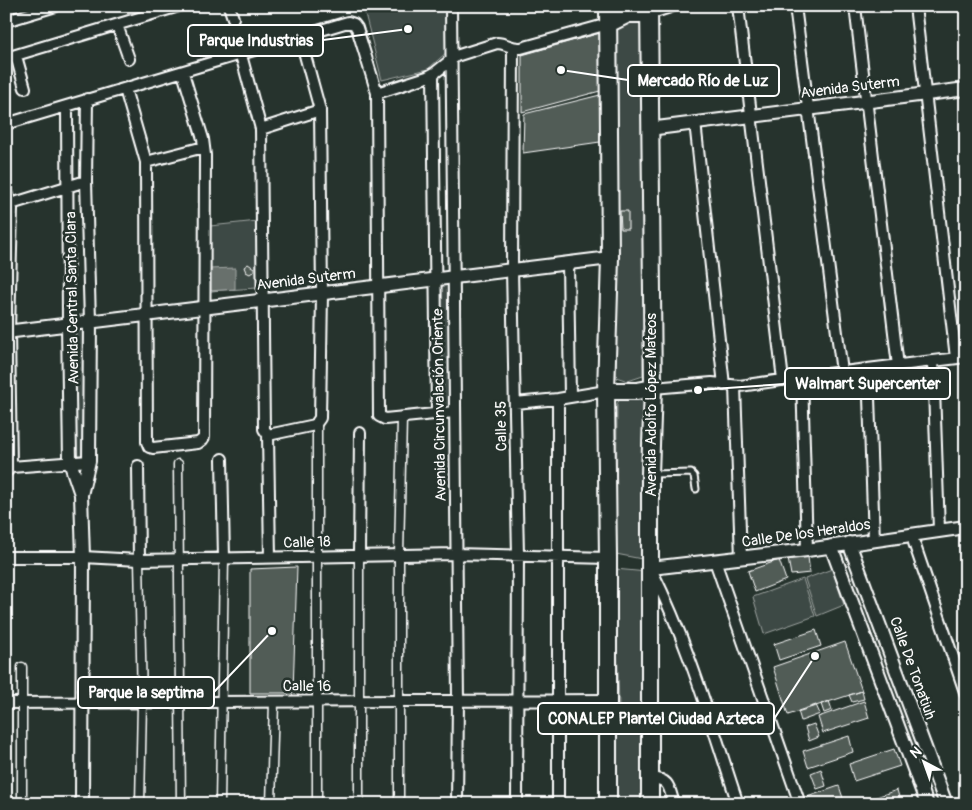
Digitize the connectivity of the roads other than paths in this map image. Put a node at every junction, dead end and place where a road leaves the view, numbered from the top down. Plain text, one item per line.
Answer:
1 (56, 6) edge
2 (179, 6) edge
3 (230, 6) edge
4 (450, 6) edge
5 (608, 6) edge
6 (673, 6) edge
7 (738, 6) edge
8 (795, 6) edge
9 (855, 6) edge
10 (915, 6) edge
11 (649, 10) edge
12 (233, 18) dead end
13 (6, 21) edge
14 (608, 24) junction
15 (117, 25) junction
16 (300, 37) junction
17 (513, 49) junction
18 (241, 55) junction
19 (11, 57) edge
20 (452, 58) junction
21 (129, 59) dead end
22 (183, 72) junction
23 (432, 74) junction
24 (26, 88) dead end
25 (125, 88) junction
26 (966, 89) edge
27 (377, 93) junction
28 (925, 94) junction
29 (87, 99) junction
30 (866, 101) junction
31 (67, 106) junction
32 (808, 108) junction
33 (320, 110) junction
34 (752, 115) junction
35 (696, 122) junction
36 (6, 124) edge
37 (261, 129) junction
38 (649, 129) junction
39 (204, 147) junction
40 (146, 162) junction
41 (86, 181) junction
42 (68, 187) junction
43 (6, 188) edge
44 (11, 204) junction
45 (610, 258) junction
46 (568, 263) junction
47 (512, 270) junction
48 (453, 277) junction
49 (436, 279) junction
50 (377, 287) junction
51 (322, 294) junction
52 (262, 301) junction
53 (203, 308) junction
54 (147, 314) junction
55 (90, 321) junction
56 (68, 324) junction
57 (8, 332) edge
58 (961, 357) edge
59 (933, 361) junction
60 (898, 366) junction
61 (868, 369) junction
62 (842, 372) junction
63 (802, 377) junction
64 (782, 380) junction
65 (730, 386) junction
66 (653, 388) junction
67 (606, 391) junction
68 (570, 396) junction
69 (558, 399) junction
70 (515, 403) junction
71 (454, 412) junction
72 (437, 414) junction
73 (402, 418) junction
74 (318, 423) junction
75 (360, 433) dead end
76 (268, 435) junction
77 (222, 459) dead end
78 (89, 461) junction
79 (70, 462) junction
80 (178, 464) dead end
81 (138, 466) dead end
82 (8, 470) edge
83 (650, 474) junction
84 (696, 489) dead end
85 (81, 495) junction
86 (966, 527) edge
87 (939, 530) junction
88 (911, 534) junction
89 (874, 540) junction
90 (849, 543) junction
91 (831, 546) junction
92 (807, 550) junction
93 (399, 554) junction
94 (455, 554) junction
95 (518, 555) junction
96 (318, 556) junction
97 (359, 556) junction
98 (557, 556) junction
99 (6, 557) edge
100 (83, 557) junction
101 (224, 558) junction
102 (270, 558) junction
103 (608, 558) junction
104 (741, 558) junction
105 (180, 559) junction
106 (139, 560) junction
107 (715, 561) junction
108 (651, 568) junction
109 (22, 668) dead end
110 (966, 695) edge
111 (458, 700) junction
112 (608, 700) junction
113 (316, 701) junction
114 (358, 701) junction
115 (398, 701) junction
116 (517, 701) junction
117 (557, 701) junction
118 (83, 702) junction
119 (142, 702) junction
120 (181, 702) junction
121 (220, 702) junction
122 (274, 702) junction
123 (6, 703) edge
124 (22, 703) junction
125 (651, 778) junction
126 (22, 804) edge
127 (82, 804) edge
128 (140, 804) edge
129 (182, 804) edge
130 (220, 804) edge
131 (271, 804) edge
132 (318, 804) edge
133 (359, 804) edge
134 (399, 804) edge
135 (457, 804) edge
136 (517, 804) edge
137 (558, 804) edge
138 (608, 804) edge
139 (650, 804) edge
140 (674, 804) edge
141 (738, 804) edge
142 (800, 804) edge
143 (927, 804) edge
144 (946, 804) edge

1 - 13 street
2 - 15 street
3 - 12 street
4 - 20 street, Avenida Circunvalación Oriente
5 - 14 main road
6 - 11 street
7 - 34 street
8 - 32 street
9 - 30 street
10 - 28 street
11 - 14 main road
11 - 38 main road, Avenida Adolfo López Mateos
14 - 17 street
14 - 45 main road
15 - 19 street
15 - 21 street
16 - 18 street
16 - 27 street
16 - 33 street
17 - 20 street
17 - 47 street, Calle 35
18 - 22 street
18 - 37 street
19 - 24 street
20 - 23 street
20 - 48 street, Avenida Circunvalación Oriente
22 - 25 street
22 - 39 street
23 - 27 street
23 - 49 street, Avenida Circunvalación Oriente
25 - 29 street
25 - 40 street
26 - 28 street, Avenida Suterm
27 - 50 street
28 - 30 street, Avenida Suterm
28 - 58 street
29 - 31 street
29 - 41 street, Avenida Central Santa Clara
30 - 32 street, Avenida Suterm
30 - 60 street
31 - 36 street
31 - 42 street, Avenida Central Santa Clara
32 - 34 street, Avenida Suterm
32 - 62 street
33 - 37 street
33 - 51 street
34 - 35 street, Avenida Suterm
34 - 64 street
35 - 38 street, Avenida Suterm
35 - 65 street
37 - 52 street
38 - 66 main road, Avenida Adolfo López Mateos
39 - 40 street
39 - 53 street
40 - 54 street
41 - 42 street
41 - 55 street, Avenida Central Santa Clara
42 - 44 street
42 - 56 street, Avenida Central Santa Clara
43 - 44 street
44 - 57 street
45 - 46 street, Avenida Suterm
45 - 67 main road
46 - 47 street, Avenida Suterm
46 - 68 street
47 - 48 street, Avenida Suterm
47 - 70 street, Calle 35
48 - 49 street, Avenida Suterm
48 - 71 street, Avenida Circunvalación Oriente
49 - 50 street, Avenida Suterm
49 - 72 street, Avenida Circunvalación Oriente
50 - 51 street, Avenida Suterm
50 - 73 street
51 - 52 street, Avenida Suterm
51 - 74 street
52 - 53 street, Avenida Suterm
52 - 76 street
53 - 54 street, Avenida Suterm
53 - 54 street
54 - 55 street, Avenida Suterm
55 - 56 street, Avenida Suterm
55 - 78 street, Avenida Central Santa Clara
56 - 57 street, Avenida Suterm
56 - 79 street, Avenida Central Santa Clara
57 - 82 street
58 - 59 street
59 - 60 street
59 - 87 street
60 - 61 street
61 - 62 street
61 - 89 street
62 - 63 street
63 - 64 street
63 - 92 street
64 - 65 street
65 - 66 street
65 - 104 street
66 - 67 main road
66 - 83 main road, Avenida Adolfo López Mateos
67 - 68 street
67 - 103 main road
68 - 69 street
69 - 70 street
69 - 98 street
70 - 95 street, Calle 35
71 - 72 street
71 - 94 street, Avenida Circunvalación Oriente
72 - 73 street
73 - 93 street
74 - 76 street
74 - 96 street
75 - 97 street
76 - 102 street
77 - 101 street
78 - 79 street
78 - 85 street, Avenida Central Santa Clara
79 - 82 street
79 - 85 street, Avenida Central Santa Clara
80 - 105 street
81 - 106 street
83 - 84 lane
83 - 108 main road, Avenida Adolfo López Mateos
85 - 100 street, Avenida Central Santa Clara
86 - 87 street, Calle De los Heraldos
87 - 88 street, Calle De los Heraldos
88 - 89 street, Calle De los Heraldos
88 - 110 street
89 - 90 street, Calle De los Heraldos
90 - 91 street, Calle De los Heraldos
90 - 144 street, Calle De Tonatiuh
91 - 92 street, Calle De los Heraldos
91 - 143 street
92 - 104 street, Calle De los Heraldos
93 - 94 street, Calle 18
93 - 97 street, Calle 18
93 - 115 street
94 - 95 street, Calle 18
94 - 111 street, Avenida Circunvalación Oriente
95 - 98 street, Calle 18
95 - 116 street, Calle 35
96 - 97 street, Calle 18
96 - 102 street, Calle 18
96 - 113 street
97 - 114 street
98 - 103 street, Calle 18
98 - 117 street
99 - 100 street, Calle 18
100 - 106 street, Calle 18
100 - 118 street, Avenida Central Santa Clara
101 - 102 street, Calle 18
101 - 105 street, Calle 18
101 - 121 street
103 - 112 main road
104 - 107 street, Calle De los Heraldos
105 - 106 street, Calle 18
105 - 120 street
106 - 119 street
107 - 108 street, Calle De los Heraldos
107 - 142 street
108 - 125 main road, Avenida Adolfo López Mateos
108 - 141 street
109 - 124 street
111 - 115 street, Calle 16
111 - 116 street, Calle 16
111 - 135 street, Avenida Circunvalación Oriente
112 - 117 street, Calle 16
112 - 138 main road
113 - 114 street, Calle 16
113 - 122 street, Calle 16
113 - 132 street
114 - 115 street, Calle 16
114 - 133 street
115 - 134 street
116 - 117 street, Calle 16
116 - 136 street, Calle 35
117 - 137 street
118 - 119 street, Calle 16
118 - 124 street, Calle 16
118 - 127 street, Avenida Central Santa Clara
119 - 120 street, Calle 16
119 - 128 street
120 - 121 street, Calle 16
120 - 129 street
121 - 122 street, Calle 16
121 - 130 street
122 - 131 street
123 - 124 street, Calle 16
124 - 126 street
125 - 139 main road, Avenida Adolfo López Mateos
125 - 140 street

